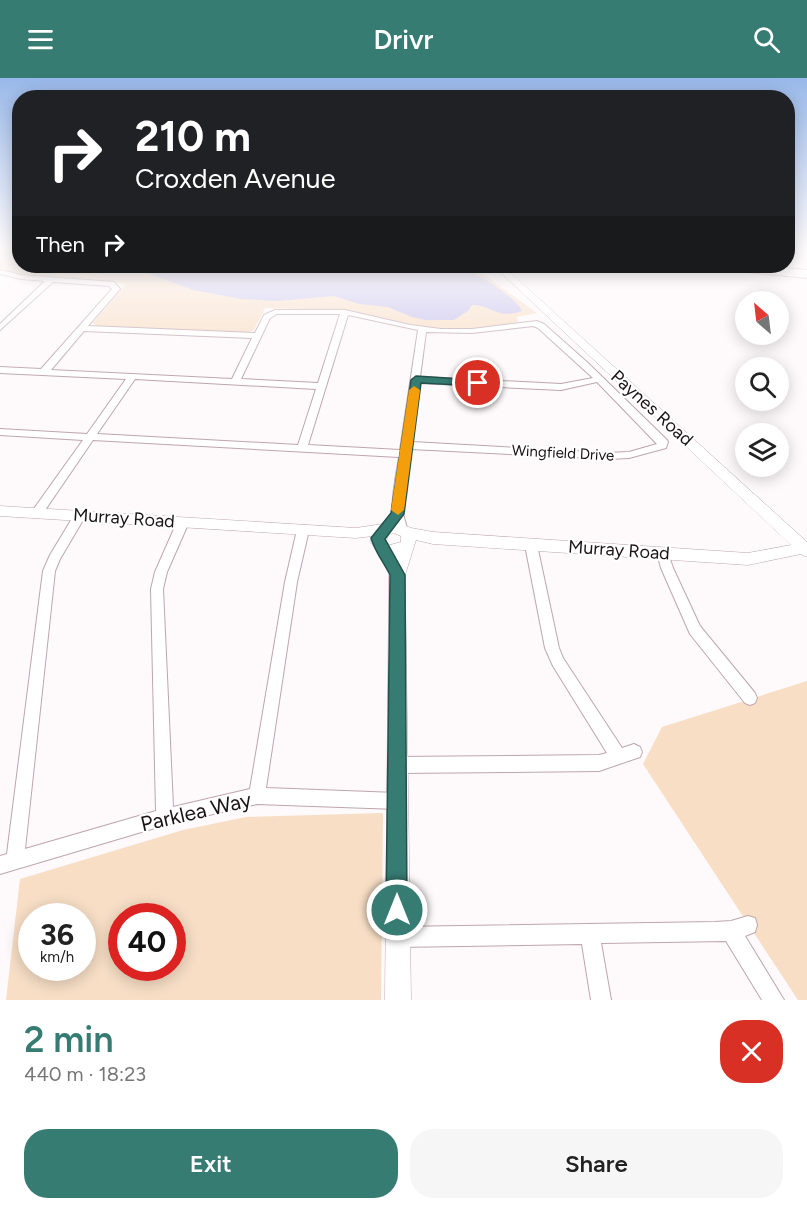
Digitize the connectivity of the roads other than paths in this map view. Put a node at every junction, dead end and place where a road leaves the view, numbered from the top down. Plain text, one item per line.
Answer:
1 (36, 294) edge
2 (113, 294) edge
3 (528, 294) edge
4 (345, 312) junction
5 (0, 328) edge
6 (84, 328) junction
7 (422, 329) junction
8 (257, 336) junction
9 (0, 370) edge
10 (44, 372) junction
11 (132, 376) junction
12 (599, 379) junction
13 (416, 380) junction
14 (235, 382) junction
15 (321, 386) junction
16 (0, 432) edge
17 (90, 437) junction
18 (302, 449) junction
19 (406, 450) junction
20 (0, 511) edge
21 (37, 513) junction
22 (80, 515) junction
23 (183, 522) junction
24 (303, 530) junction
25 (395, 536) junction
26 (531, 545) junction
27 (806, 549) edge
28 (663, 553) junction
29 (750, 698) dead end
30 (397, 765) junction
31 (257, 796) junction
32 (397, 801) junction
33 (165, 817) junction
34 (8, 863) edge
35 (590, 936) junction
36 (397, 937) junction
37 (398, 1000) edge
38 (601, 1000) edge
39 (774, 1000) edge

1 - 5 street
2 - 6 street
3 - 27 street, Paynes Road
4 - 7 street, Wingfield Drive
4 - 8 street, Wingfield Drive
4 - 15 street
6 - 8 street
6 - 10 street
7 - 12 street, Wingfield Drive
7 - 13 street
8 - 14 street, Wingfield Drive
9 - 10 street
10 - 11 street
11 - 14 street
11 - 17 street
12 - 13 street
12 - 19 street, Wingfield Drive
13 - 19 street
14 - 15 street
15 - 18 street
16 - 17 street
17 - 18 street
17 - 21 street
18 - 19 street
19 - 25 street
20 - 21 street, Murray Road
21 - 22 street, Murray Road
22 - 23 street, Murray Road
22 - 34 street
23 - 24 street, Murray Road
23 - 33 street
24 - 25 street, Murray Road
24 - 31 street
25 - 26 street, Murray Road
25 - 30 street
26 - 28 street, Murray Road
26 - 30 street
27 - 28 street, Murray Road
28 - 29 street
30 - 32 street
31 - 32 street, Parklea Way
31 - 33 street, Parklea Way
32 - 36 street
33 - 34 street, Parklea Way
35 - 36 street
35 - 38 street
35 - 39 street
36 - 37 street

